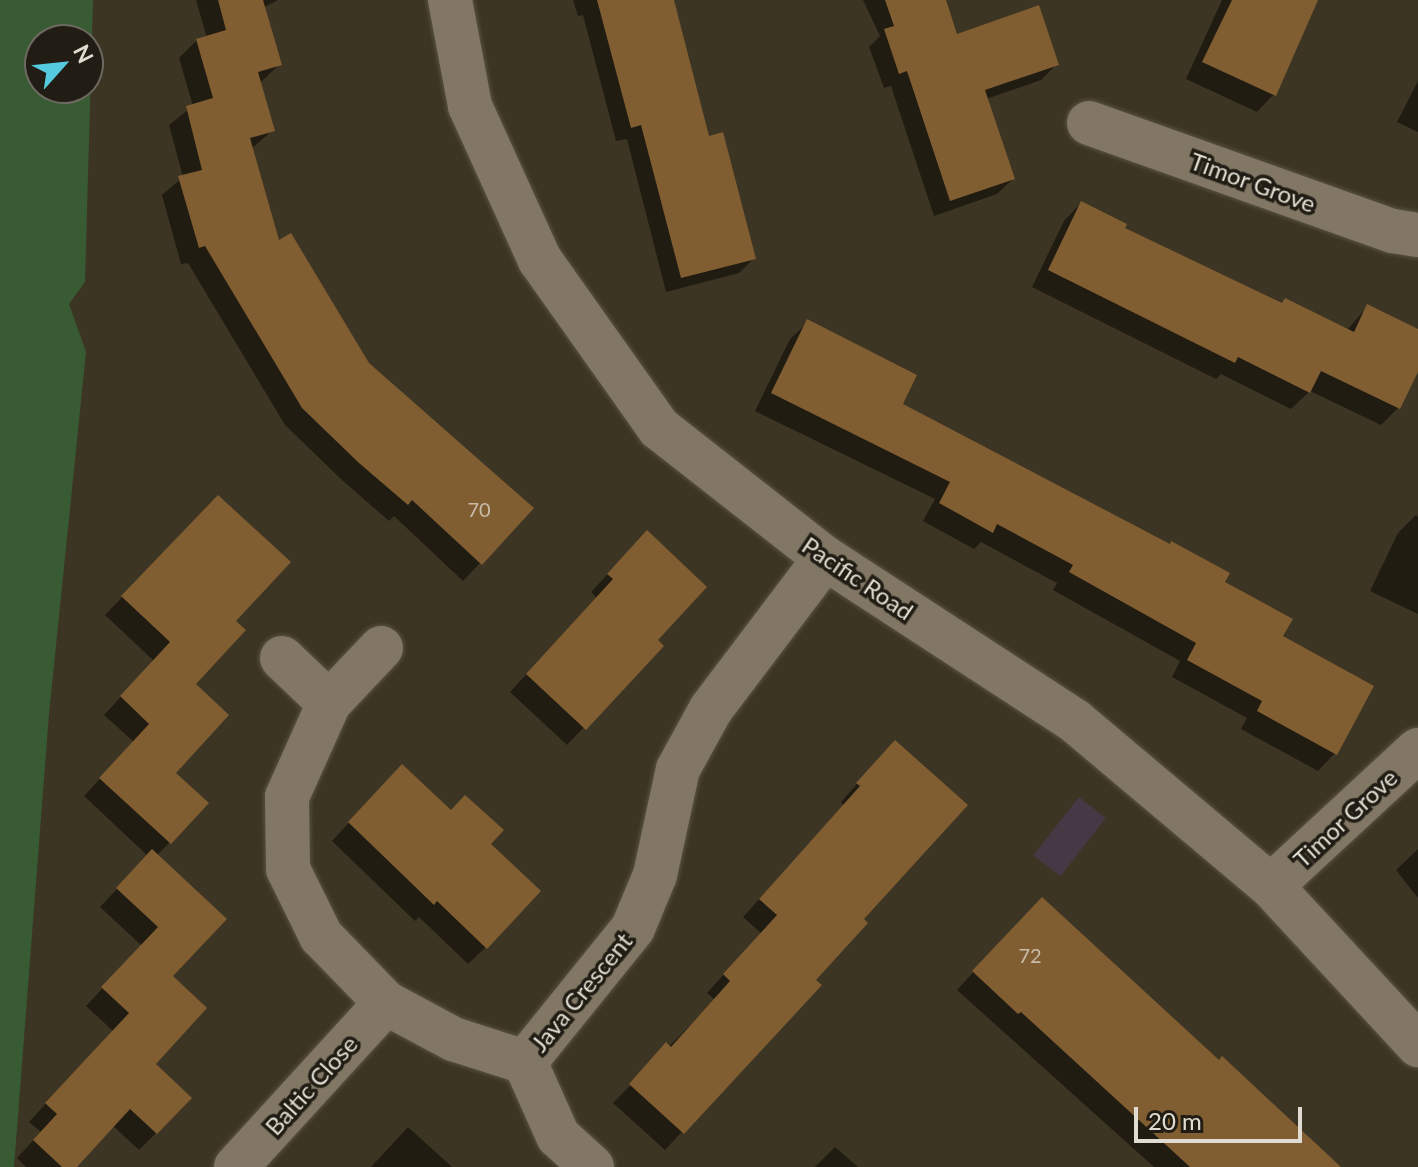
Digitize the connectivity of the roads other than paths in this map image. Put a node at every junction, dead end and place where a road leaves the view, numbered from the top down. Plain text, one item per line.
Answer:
1 (450, 0) edge
2 (1089, 123) dead end
3 (1418, 235) edge
4 (825, 558) junction
5 (381, 648) dead end
6 (282, 658) dead end
7 (329, 703) junction
8 (1418, 750) edge
9 (1271, 886) junction
10 (386, 1003) junction
11 (1418, 1045) edge
12 (525, 1062) junction
13 (236, 1167) edge
14 (592, 1167) edge

1 - 4 street, Pacific Road
2 - 3 street, Timor Grove
4 - 9 street, Pacific Road
4 - 12 street, Java Crescent
5 - 7 street
6 - 7 street
7 - 10 street
8 - 9 street, Timor Grove
9 - 11 street, Pacific Road
10 - 12 street
10 - 13 street, Baltic Close
12 - 14 street, Java Crescent

